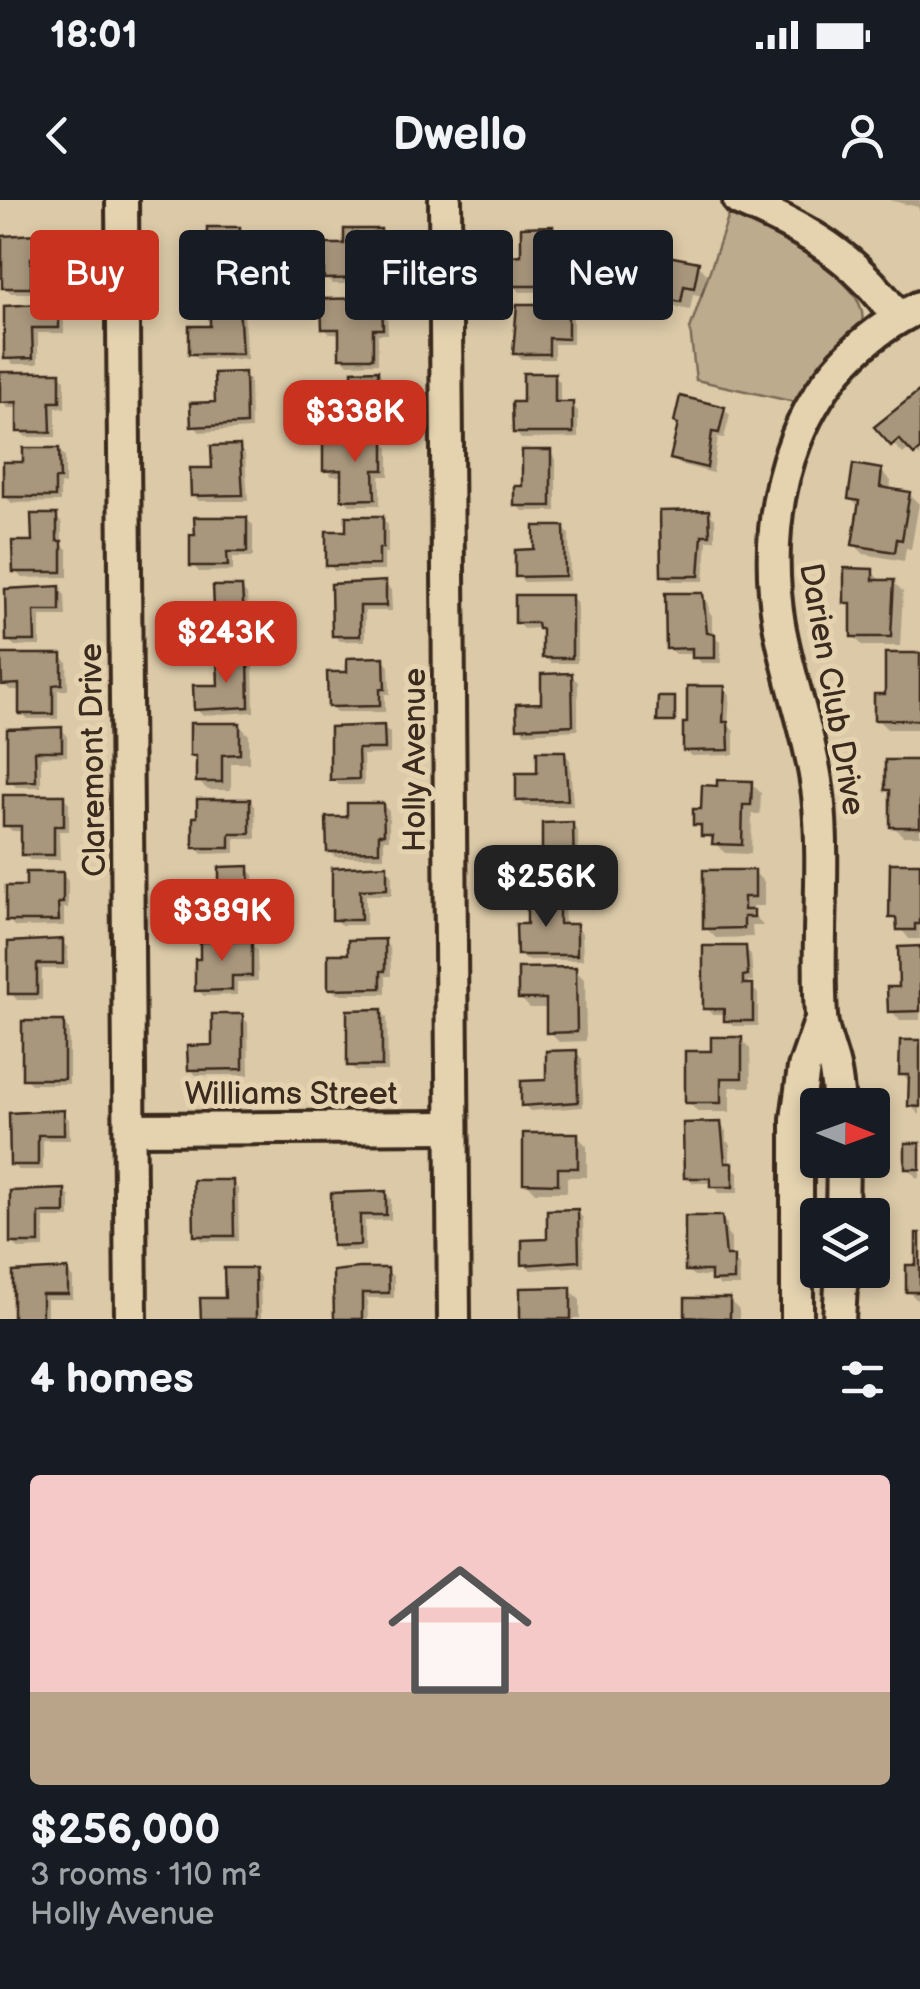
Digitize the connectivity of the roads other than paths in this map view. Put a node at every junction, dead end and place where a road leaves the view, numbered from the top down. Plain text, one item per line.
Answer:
1 (122, 200) edge
2 (445, 200) edge
3 (738, 200) edge
4 (909, 312) edge
5 (821, 1019) junction
6 (837, 1088) edge
7 (452, 1127) junction
8 (131, 1129) junction
9 (841, 1288) edge
10 (131, 1319) edge
11 (454, 1319) edge
12 (797, 1319) edge
13 (839, 1319) edge

1 - 8 street, Claremont Drive
2 - 7 street, Holly Avenue
3 - 4 street
4 - 5 street, Darien Club Drive
5 - 6 street, Darien Club Drive
5 - 12 street, Darien Club Drive
7 - 8 street, Williams Street
7 - 11 street, Holly Avenue
8 - 10 street, Claremont Drive
9 - 13 street

